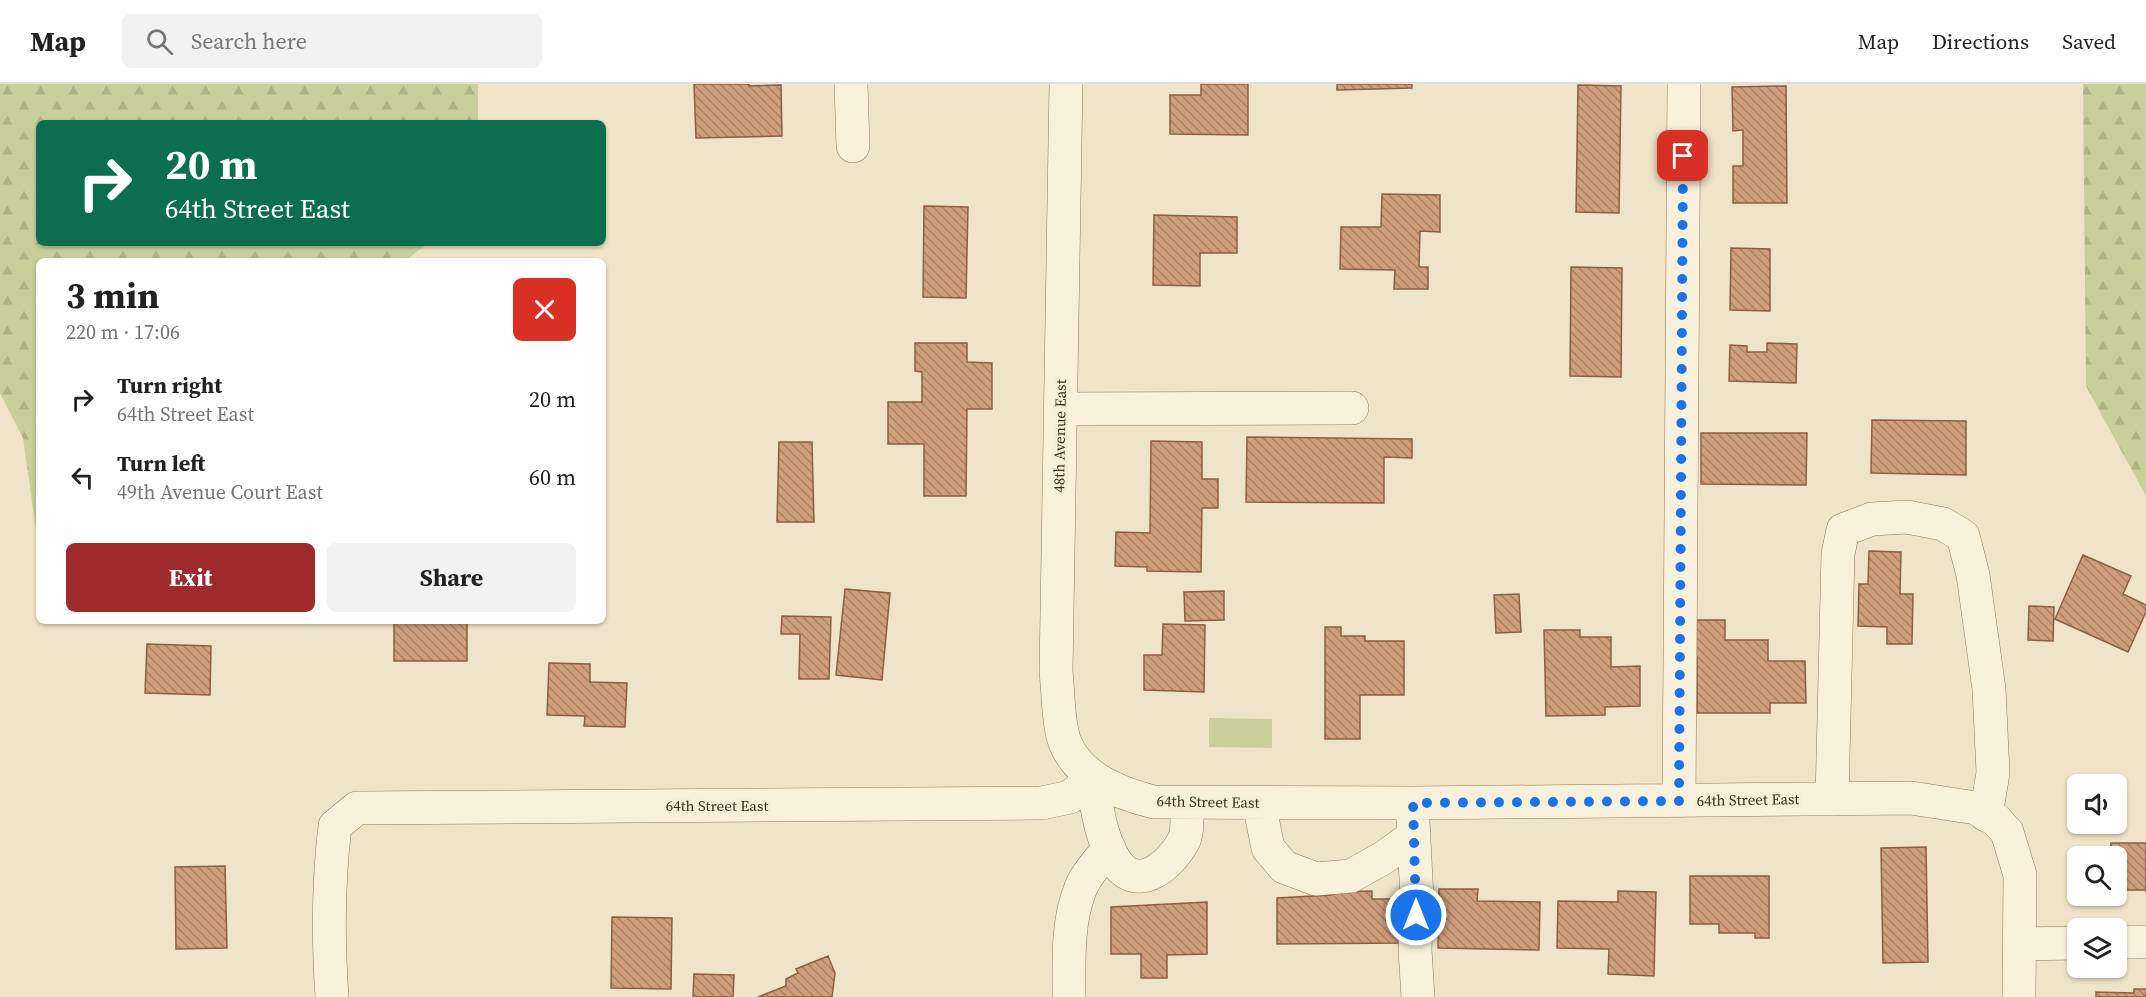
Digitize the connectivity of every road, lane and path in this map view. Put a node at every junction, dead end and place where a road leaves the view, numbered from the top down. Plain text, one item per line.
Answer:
1 (851, 84) edge
2 (1066, 84) edge
3 (1684, 84) edge
4 (853, 146) dead end
5 (1352, 408) dead end
6 (1061, 409) junction
7 (1092, 777) junction
8 (1832, 799) junction
9 (1679, 801) junction
10 (1187, 803) junction
11 (1259, 803) junction
12 (1413, 803) junction
13 (1991, 817) junction
14 (1414, 836) junction
15 (1109, 848) junction
16 (2127, 942) edge
17 (2146, 942) edge
18 (2067, 943) edge
19 (2020, 944) junction
20 (332, 997) edge
21 (1069, 997) edge
22 (1418, 997) edge
23 (2019, 997) edge

1 - 4 street
2 - 6 street, 48th Avenue East
3 - 9 street
5 - 6 street
6 - 7 street, 48th Avenue East
7 - 10 street, 64th Street East
7 - 15 street
7 - 20 street, 64th Street East
8 - 9 street, 64th Street East
8 - 13 street, 64th Street East
8 - 13 street
9 - 12 street, 64th Street East
10 - 11 street, 64th Street East
10 - 15 street
11 - 12 street, 64th Street East
11 - 14 street
12 - 14 street
13 - 19 street
14 - 22 street
15 - 21 street
16 - 17 street
18 - 19 street
19 - 23 street

